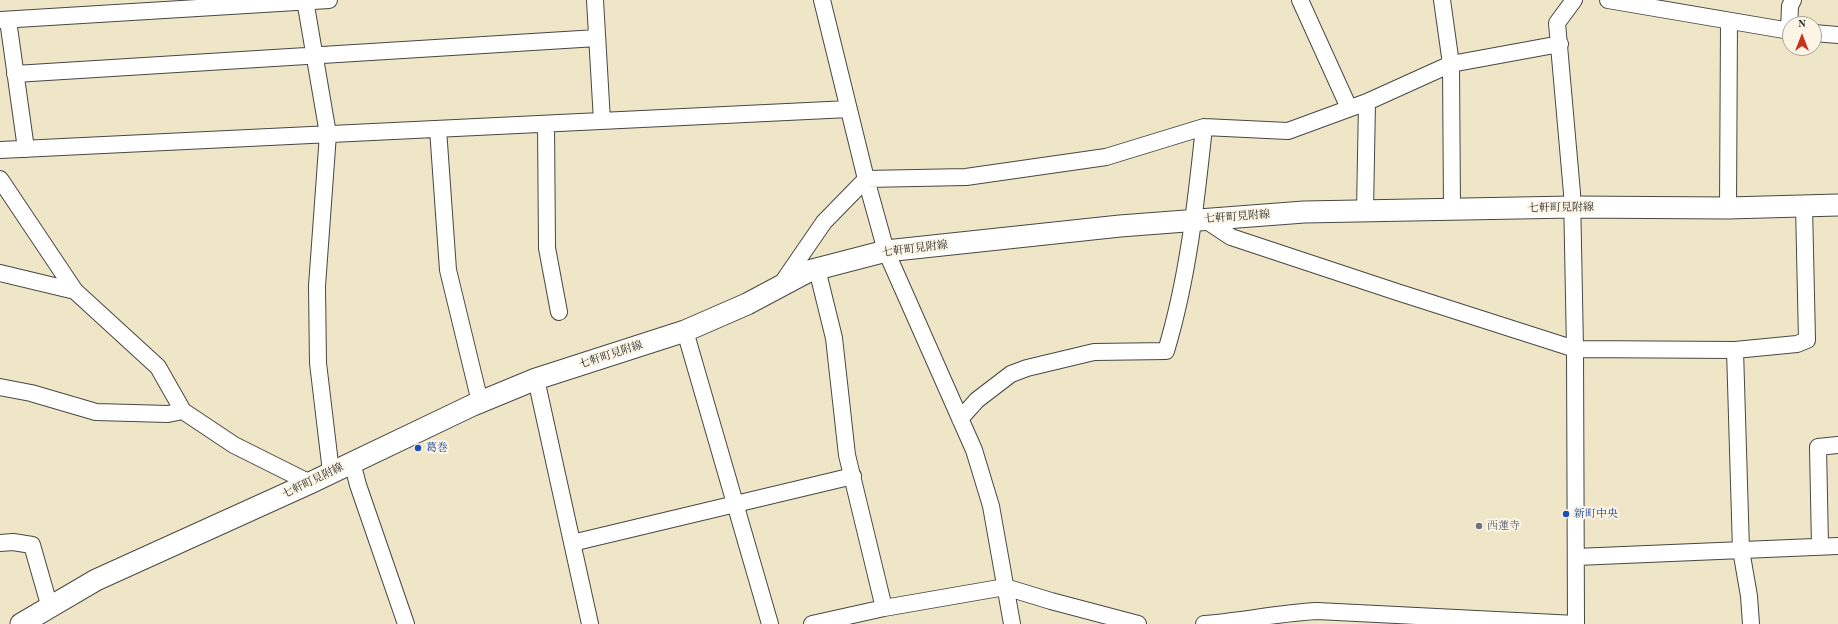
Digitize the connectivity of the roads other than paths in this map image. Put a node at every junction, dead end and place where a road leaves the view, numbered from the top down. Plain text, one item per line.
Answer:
1 (329, 0) edge
2 (595, 0) edge
3 (822, 0) edge
4 (1300, 0) edge
5 (1442, 0) edge
6 (1574, 0) edge
7 (1608, 0) edge
8 (1793, 0) edge
9 (305, 1) edge
10 (130, 6) edge
11 (1790, 16) edge
12 (4, 20) edge
13 (1729, 22) junction
14 (1782, 30) edge
15 (1822, 34) edge
16 (1838, 35) edge
17 (597, 38) junction
18 (1560, 44) junction
19 (316, 54) junction
20 (1452, 64) junction
21 (15, 74) junction
22 (1367, 102) junction
23 (1349, 108) junction
24 (849, 109) junction
25 (602, 121) junction
26 (546, 124) junction
27 (1204, 127) junction
28 (438, 129) junction
29 (328, 134) junction
30 (26, 149) junction
31 (0, 150) edge
32 (0, 178) edge
33 (866, 179) junction
34 (1838, 205) edge
35 (1804, 206) junction
36 (1572, 207) junction
37 (1728, 208) junction
38 (1452, 209) junction
39 (1365, 211) junction
40 (1199, 220) junction
41 (886, 251) junction
42 (817, 269) junction
43 (0, 273) edge
44 (780, 286) junction
45 (75, 291) junction
46 (559, 312) dead end
47 (685, 331) junction
48 (1575, 349) junction
49 (1735, 350) junction
50 (536, 379) junction
51 (0, 387) edge
52 (480, 402) junction
53 (183, 411) junction
54 (960, 419) junction
55 (1838, 445) edge
56 (352, 462) junction
57 (331, 472) junction
58 (853, 476) junction
59 (310, 483) junction
60 (735, 504) junction
61 (572, 542) junction
62 (0, 543) edge
63 (1820, 546) junction
64 (1838, 546) edge
65 (1741, 550) junction
66 (1576, 557) junction
67 (1005, 587) junction
68 (50, 608) junction
69 (884, 608) junction
70 (1318, 618) edge
71 (21, 624) edge
72 (406, 624) edge
73 (590, 624) edge
74 (770, 624) edge
75 (812, 624) edge
76 (1012, 624) edge
77 (1138, 624) edge
78 (1204, 624) edge
79 (1576, 624) edge
80 (1751, 624) edge

1 - 9 street
2 - 17 street
3 - 24 street
4 - 23 street
5 - 20 street
6 - 18 street
7 - 13 street
8 - 11 street
9 - 10 street
9 - 19 street
10 - 12 street
12 - 21 street
13 - 14 street
13 - 37 street
15 - 16 street
17 - 19 street
17 - 25 street
18 - 20 street
18 - 36 street
19 - 21 street
19 - 29 street
20 - 22 street
20 - 38 street
21 - 30 street
22 - 23 street
22 - 39 street
23 - 27 street
24 - 25 street
24 - 33 street
25 - 26 street
26 - 28 street
26 - 46 street
27 - 33 street
27 - 40 street
28 - 29 street
28 - 52 street
29 - 30 street
29 - 57 street
30 - 31 street
32 - 45 street
33 - 41 street
33 - 44 street
34 - 35 main road, 七軒町見附線
35 - 37 main road, 七軒町見附線
35 - 49 street
36 - 37 main road, 七軒町見附線
36 - 38 main road, 七軒町見附線
36 - 48 street
38 - 39 main road, 七軒町見附線
39 - 40 main road, 七軒町見附線
40 - 41 main road, 七軒町見附線
40 - 48 street
40 - 54 street
41 - 42 main road, 七軒町見附線
41 - 54 street
42 - 44 main road, 七軒町見附線
42 - 58 street
43 - 45 street
44 - 47 main road, 七軒町見附線
45 - 53 street
47 - 50 main road, 七軒町見附線
47 - 60 street
48 - 49 street
48 - 66 street
49 - 65 street
50 - 52 main road, 七軒町見附線
50 - 61 street
51 - 53 street
52 - 56 main road, 七軒町見附線
53 - 59 street
54 - 67 street
55 - 63 street
56 - 57 main road, 七軒町見附線
56 - 72 street
57 - 59 main road, 七軒町見附線
58 - 60 street
58 - 69 street
59 - 68 main road, 七軒町見附線
60 - 61 street
60 - 74 street
61 - 73 street
62 - 68 street
63 - 64 street
63 - 65 street
65 - 66 street
65 - 80 street
66 - 79 street
67 - 69 street
67 - 76 street
67 - 77 street
68 - 71 main road, 七軒町見附線
69 - 75 street
70 - 78 street
70 - 79 street

